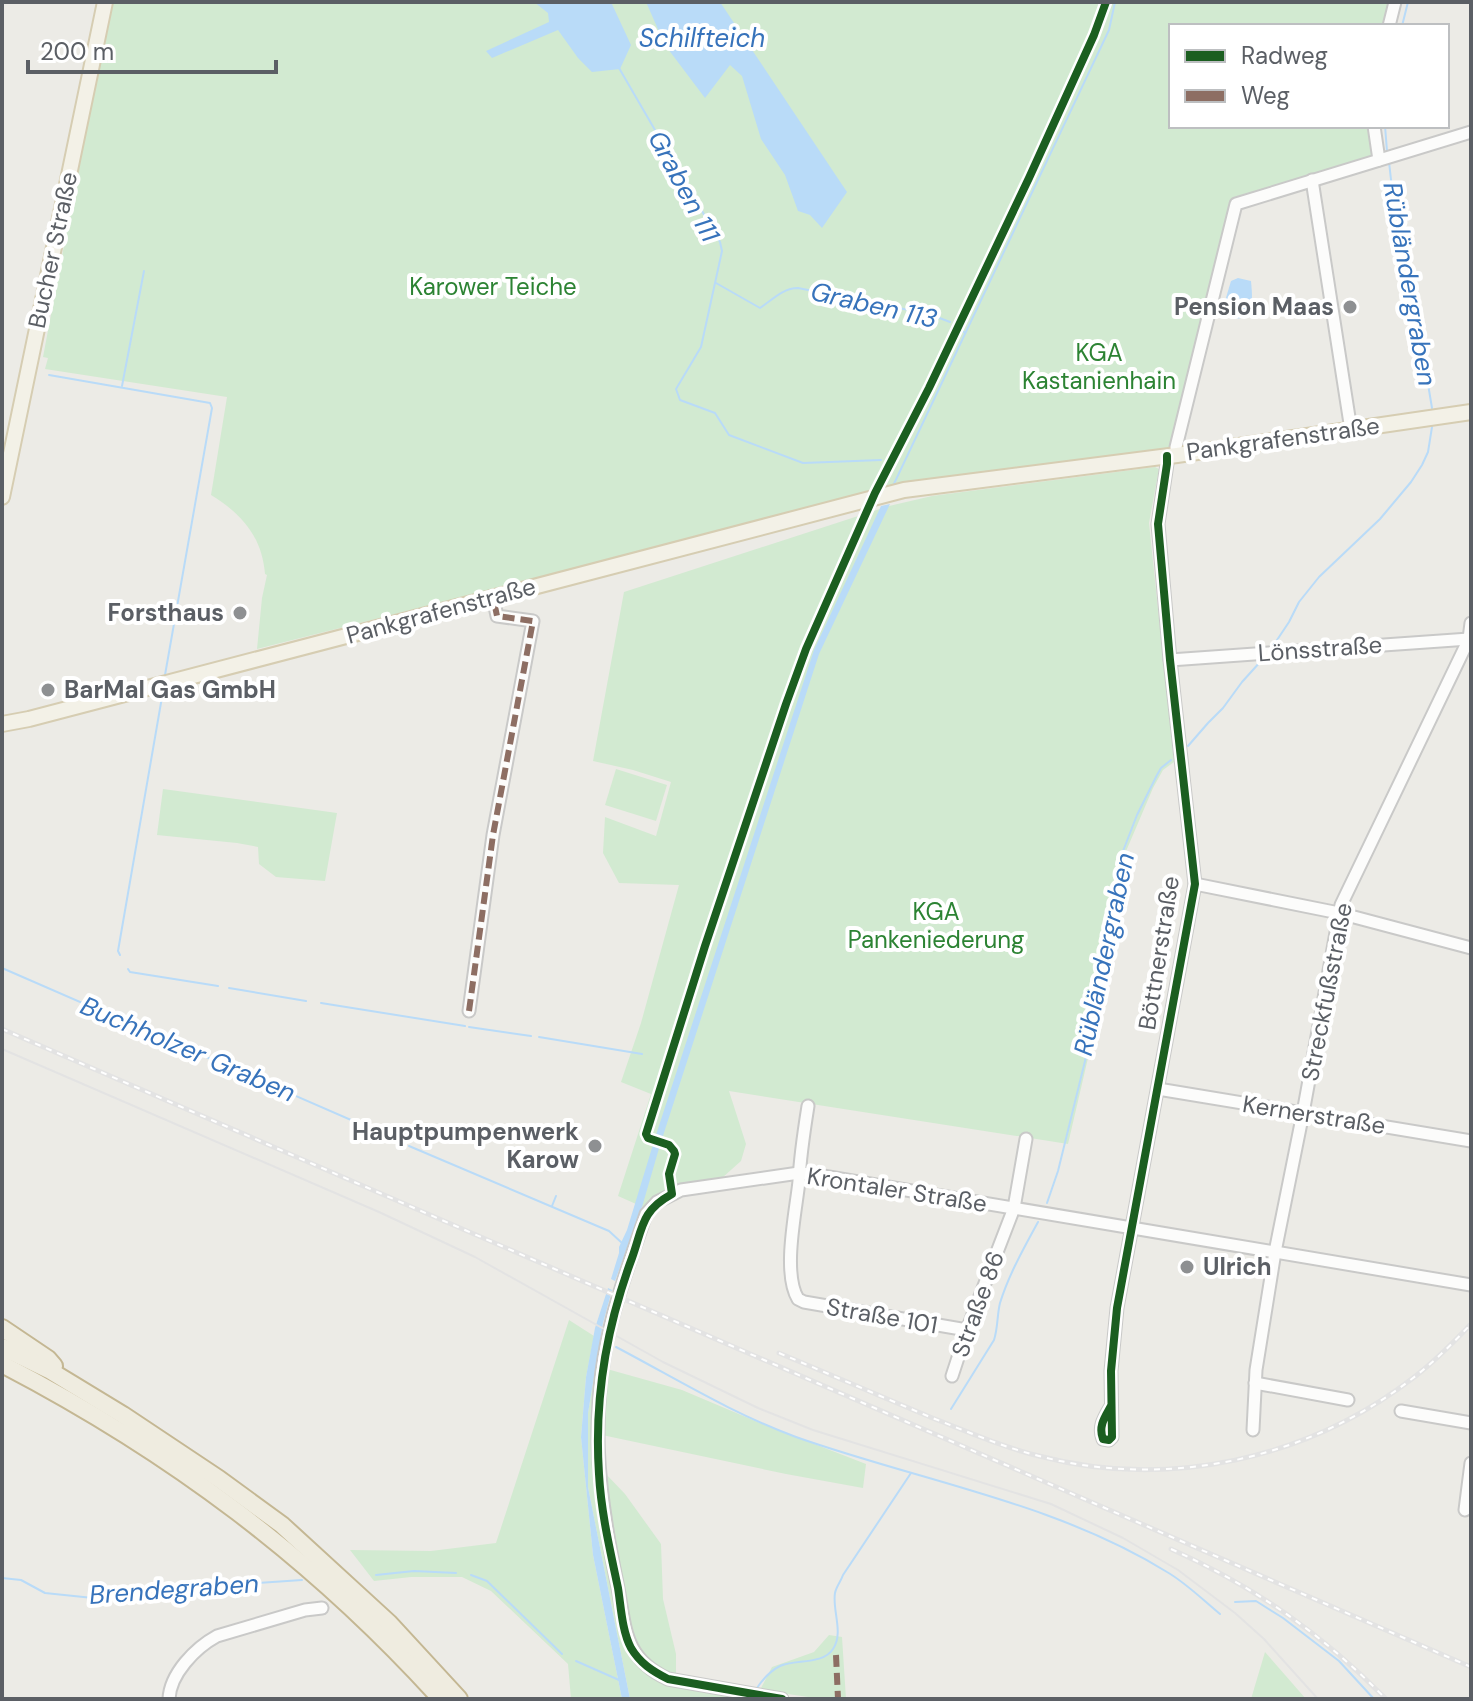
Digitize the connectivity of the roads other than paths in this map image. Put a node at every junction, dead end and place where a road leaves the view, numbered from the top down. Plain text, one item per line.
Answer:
1 (105, 2) edge
2 (1395, 2) edge
3 (1390, 24) edge
4 (1374, 128) edge
5 (1471, 132) edge
6 (1379, 160) junction
7 (1312, 180) junction
8 (1471, 412) edge
9 (1351, 430) junction
10 (1172, 456) junction
11 (2, 497) edge
12 (493, 597) junction
13 (1471, 623) edge
14 (1469, 639) edge
15 (1170, 660) junction
16 (2, 724) edge
17 (1195, 884) junction
18 (1339, 913) junction
19 (1471, 948) edge
20 (469, 1011) dead end
21 (1158, 1089) junction
22 (808, 1106) dead end
23 (1303, 1113) junction
24 (1026, 1139) dead end
25 (1471, 1141) edge
26 (799, 1173) junction
27 (1014, 1208) junction
28 (1132, 1227) junction
29 (1275, 1252) junction
30 (1471, 1285) edge
31 (2, 1328) edge
32 (967, 1330) junction
33 (2, 1347) edge
34 (2, 1364) edge
35 (952, 1376) dead end
36 (68, 1382) junction
37 (1255, 1383) junction
38 (1348, 1400) dead end
39 (1111, 1406) dead end
40 (1401, 1411) dead end
41 (1471, 1423) edge
42 (1253, 1430) dead end
43 (1471, 1463) edge
44 (1465, 1510) dead end
45 (322, 1608) dead end
46 (169, 1699) edge
47 (441, 1699) edge
48 (459, 1699) edge
49 (782, 1699) edge

1 - 11 main road, Bucher Straße
2 - 3 street
4 - 6 street
5 - 6 street
6 - 7 street
7 - 9 street
7 - 10 street, Böttnerstraße
8 - 9 main road, Pankgrafenstraße
9 - 10 main road, Pankgrafenstraße
10 - 12 main road, Pankgrafenstraße
10 - 15 street, Böttnerstraße
12 - 16 main road, Pankgrafenstraße
12 - 20 street
13 - 14 street, Streckfußstraße
14 - 15 street, Lönsstraße
14 - 18 street, Streckfußstraße
15 - 17 street, Böttnerstraße
17 - 18 street
17 - 21 street, Böttnerstraße
18 - 19 street
18 - 23 street, Streckfußstraße
21 - 23 street, Kernerstraße
21 - 28 street, Böttnerstraße
22 - 26 street
23 - 25 street, Kernerstraße
23 - 29 street, Streckfußstraße
24 - 27 street, Straße 86
26 - 27 street, Krontaler Straße
26 - 32 street, Straße 101
26 - 49 street, Krontaler Straße
27 - 28 street, Krontaler Straße
27 - 32 street, Straße 86
28 - 29 street, Krontaler Straße
28 - 39 street, Böttnerstraße
29 - 30 street, Krontaler Straße
29 - 37 street, Streckfußstraße
31 - 36 highway
32 - 35 street, Straße 86
33 - 36 highway
34 - 47 highway
36 - 48 highway
37 - 38 street
37 - 42 street, Streckfußstraße
40 - 41 street
43 - 44 street
45 - 46 street

